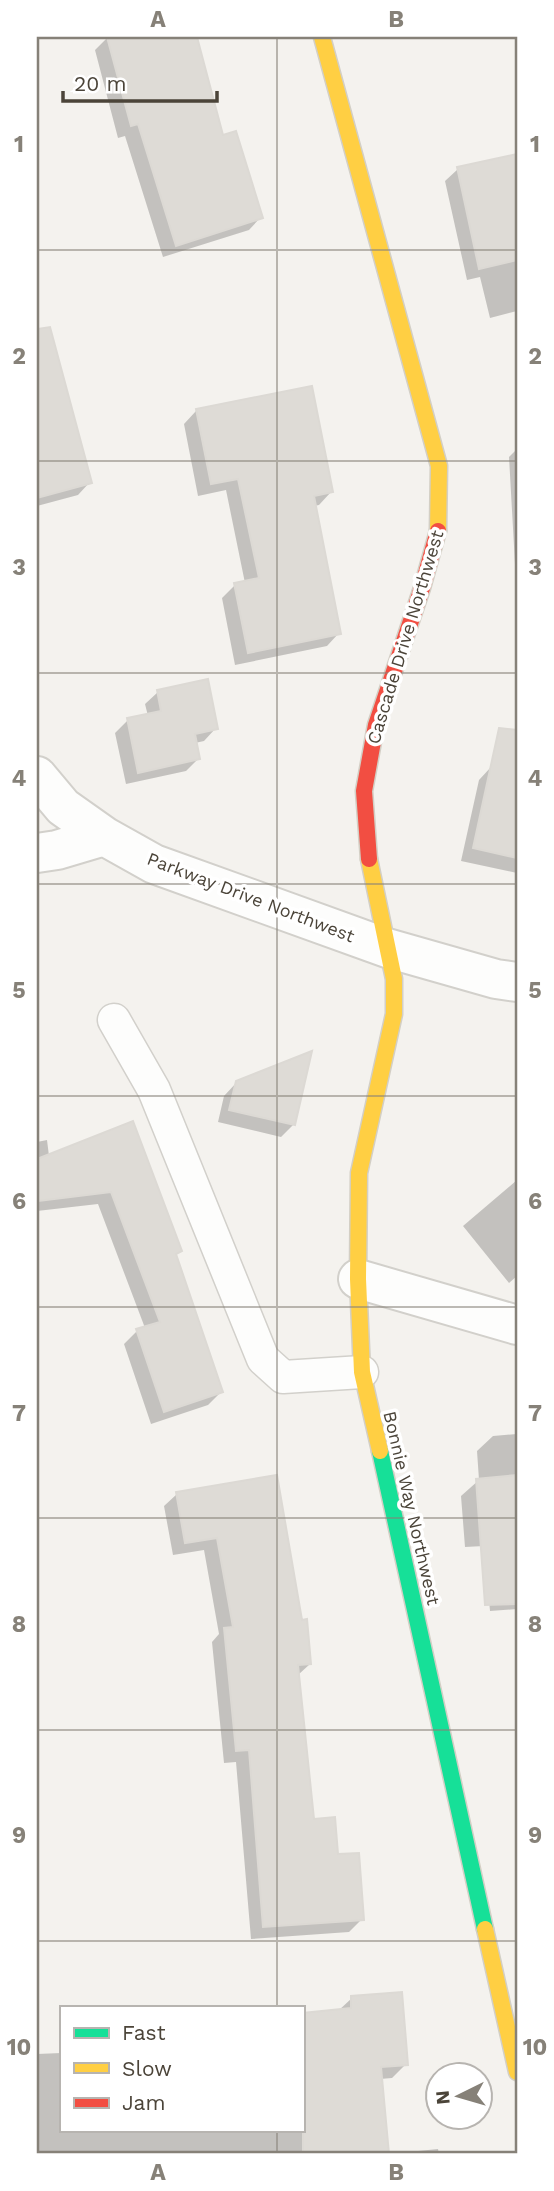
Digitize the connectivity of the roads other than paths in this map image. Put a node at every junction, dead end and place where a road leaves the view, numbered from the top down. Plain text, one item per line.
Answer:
1 (322, 37) edge
2 (37, 776) edge
3 (104, 836) junction
4 (37, 853) edge
5 (387, 948) junction
6 (517, 982) edge
7 (114, 1020) dead end
8 (358, 1279) junction
9 (517, 1325) edge
10 (362, 1372) junction
11 (517, 2072) edge

1 - 5 street, Cascade Drive Northwest
2 - 3 street, Parkway Drive Northwest
3 - 4 street
3 - 5 street, Parkway Drive Northwest
5 - 6 street
5 - 8 street, Bonnie Way Northwest
7 - 10 lane
8 - 9 street
8 - 10 street, Bonnie Way Northwest
10 - 11 street, Bonnie Way Northwest

